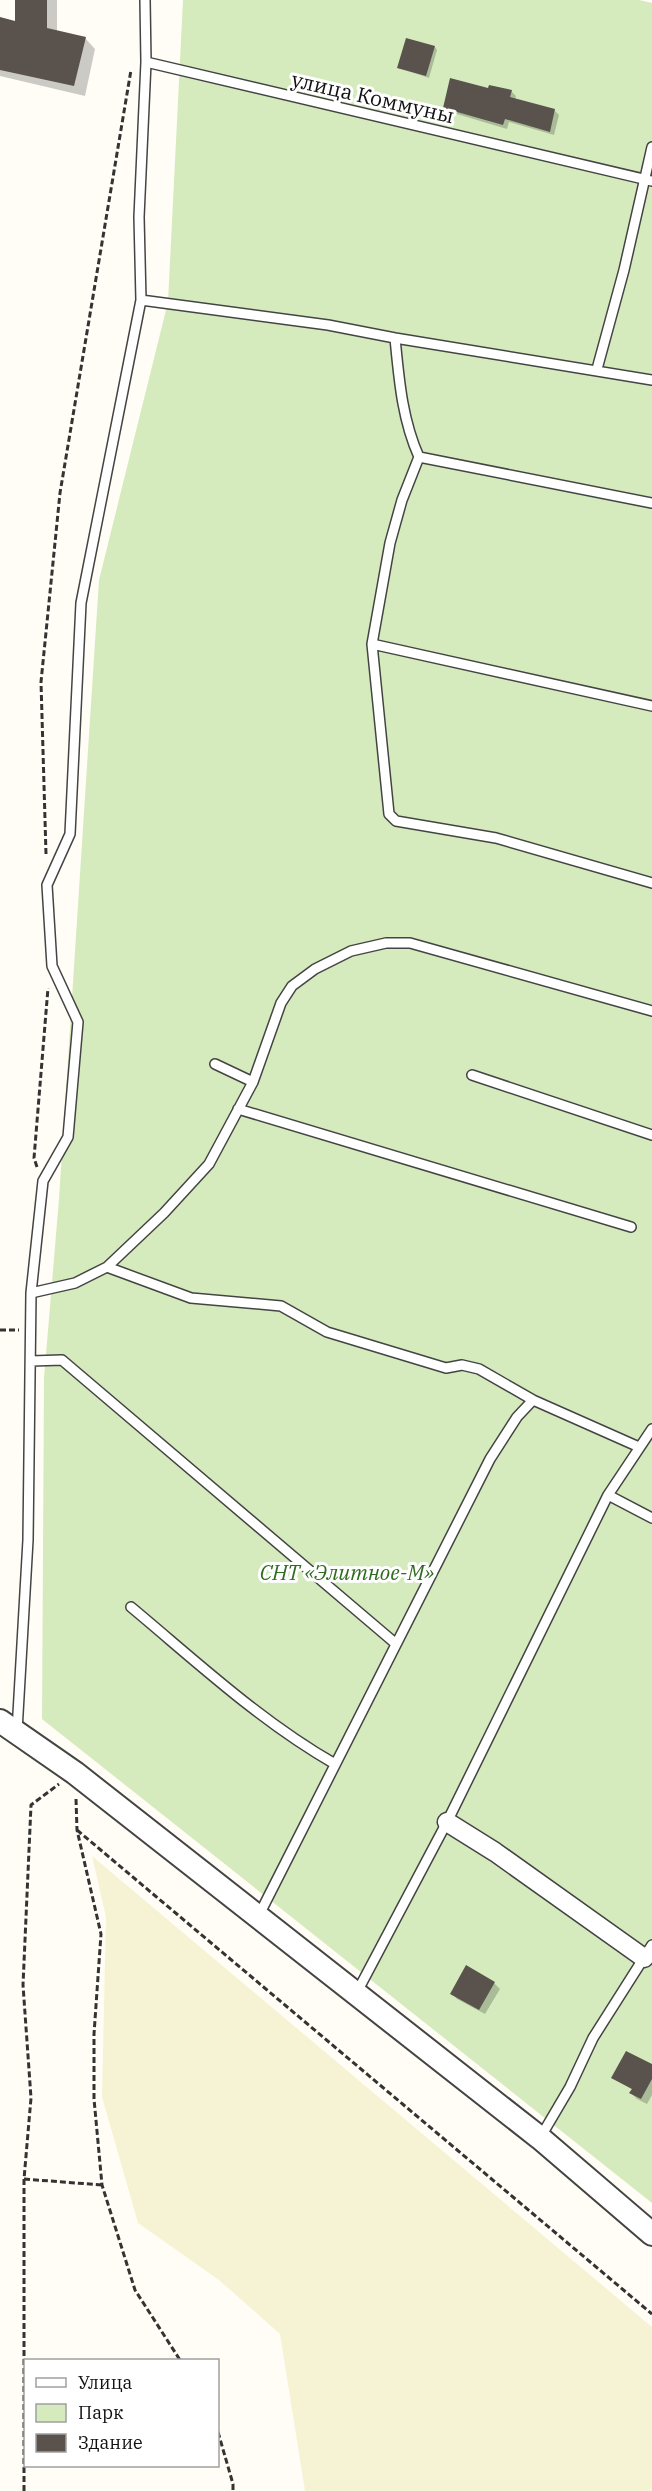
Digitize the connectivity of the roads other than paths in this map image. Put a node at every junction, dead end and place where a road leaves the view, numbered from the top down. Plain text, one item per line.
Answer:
1 (145, 0) edge
2 (146, 62) junction
3 (652, 147) edge
4 (648, 180) edge
5 (141, 300) junction
6 (395, 338) junction
7 (597, 369) junction
8 (652, 380) edge
9 (419, 457) junction
10 (652, 503) edge
11 (372, 644) junction
12 (652, 706) edge
13 (652, 883) edge
14 (652, 1011) edge
15 (215, 1064) dead end
16 (472, 1075) dead end
17 (253, 1082) junction
18 (238, 1109) junction
19 (652, 1135) edge
20 (631, 1227) dead end
21 (107, 1267) junction
22 (31, 1293) junction
23 (31, 1361) junction
24 (533, 1400) junction
25 (652, 1429) edge
26 (639, 1447) junction
27 (608, 1495) junction
28 (652, 1518) edge
29 (131, 1607) dead end
30 (395, 1643) junction
31 (9, 1726) edge
32 (335, 1764) junction
33 (447, 1822) junction
34 (258, 1917) junction
35 (648, 1952) edge
36 (356, 1994) junction
37 (540, 2138) junction
38 (652, 2234) edge

1 - 2 lane
2 - 4 lane, улица Коммуны
2 - 5 lane
3 - 4 lane
4 - 7 lane
5 - 6 lane
5 - 22 lane
6 - 7 lane
6 - 9 lane
7 - 8 lane
9 - 10 lane
9 - 11 lane
11 - 12 lane
11 - 13 lane
14 - 17 lane
15 - 17 lane
16 - 19 lane
17 - 18 lane
18 - 20 lane
18 - 21 lane
21 - 22 lane
21 - 24 lane
22 - 23 lane
23 - 30 lane
23 - 31 lane
24 - 26 lane
24 - 30 lane
25 - 26 lane
26 - 27 lane
27 - 28 lane
27 - 33 lane
29 - 32 lane
30 - 32 lane
31 - 34 street
32 - 34 lane
33 - 35 street
33 - 36 lane
34 - 36 street
35 - 37 lane
36 - 37 street
37 - 38 street

